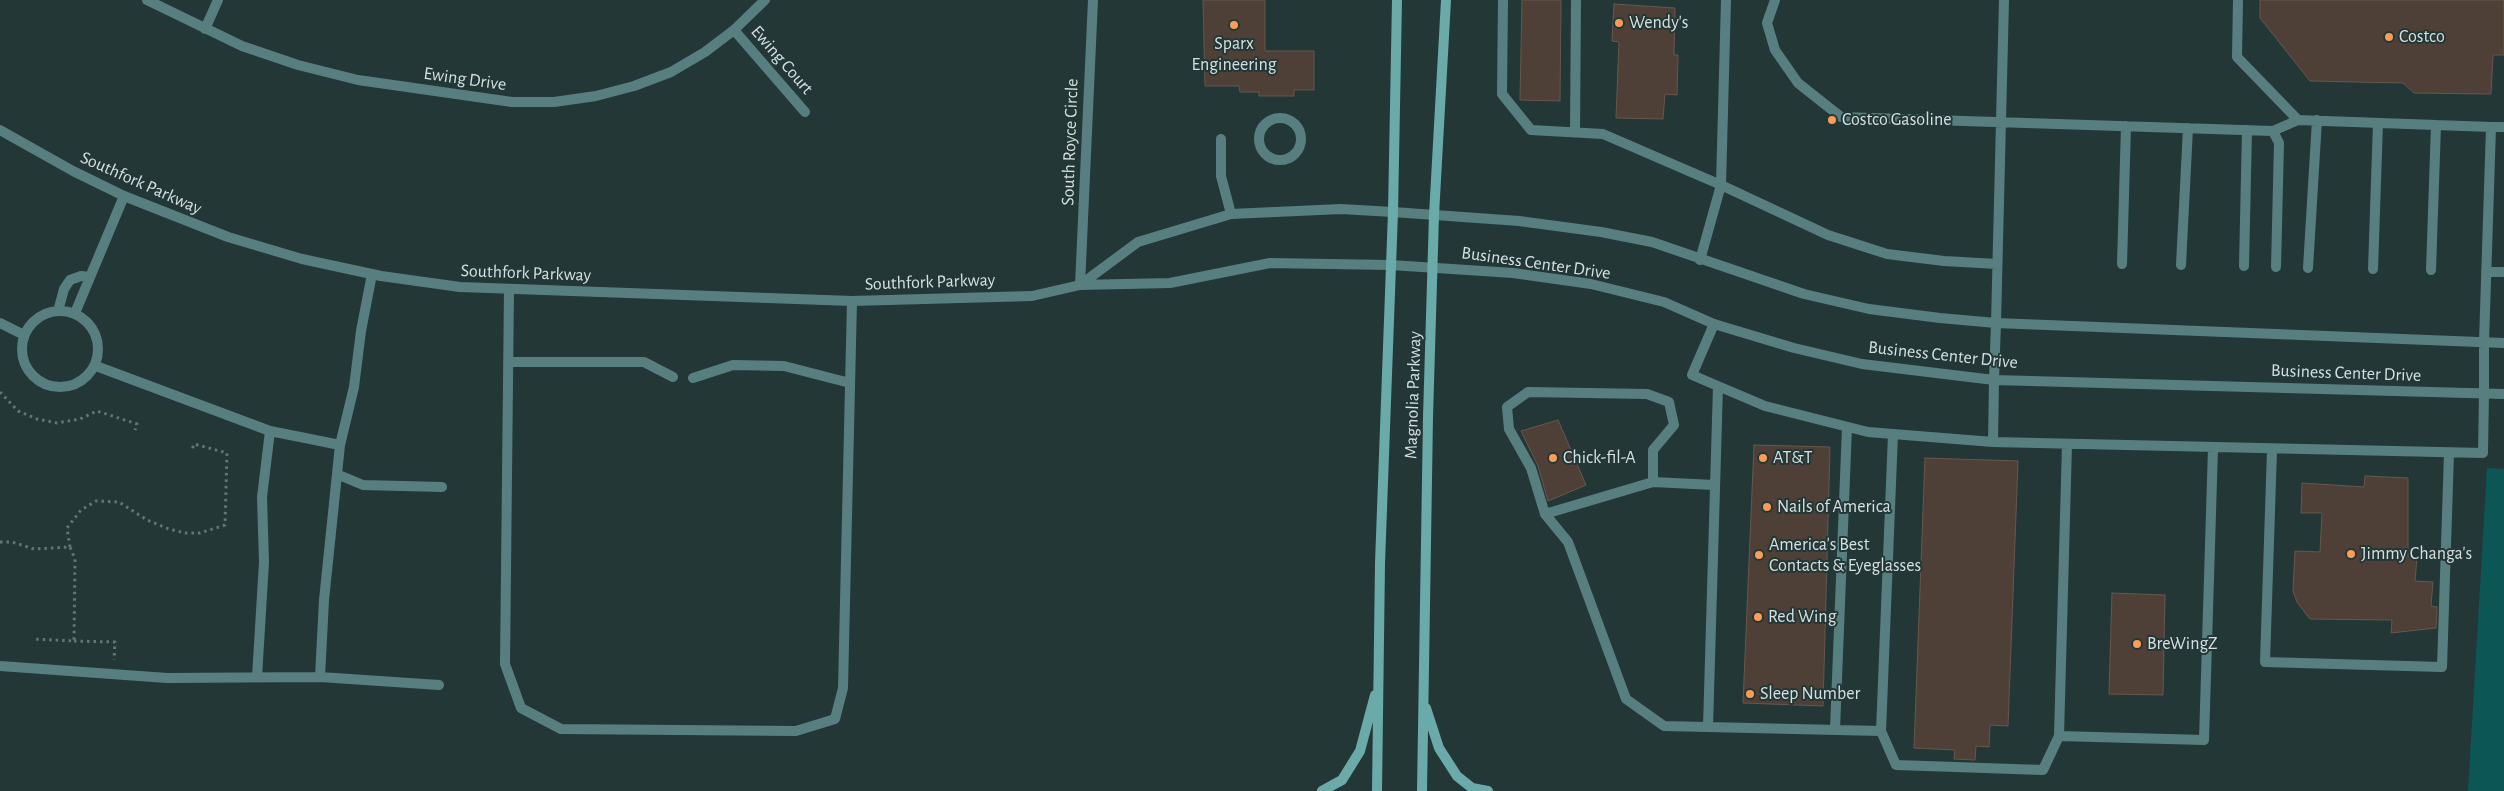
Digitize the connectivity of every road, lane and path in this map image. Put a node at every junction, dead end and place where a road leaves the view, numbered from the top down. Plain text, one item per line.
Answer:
1 (147, 0) edge
2 (218, 0) edge
3 (765, 0) edge
4 (1093, 0) edge
5 (1397, 0) edge
6 (1446, 0) edge
7 (1503, 0) edge
8 (1576, 0) edge
9 (1726, 0) edge
10 (1775, 0) edge
11 (2004, 0) edge
12 (2238, 0) edge
13 (205, 29) junction
14 (734, 30) junction
15 (805, 112) dead end
16 (2298, 120) junction
17 (2317, 120) junction
18 (2002, 122) junction
19 (2378, 123) junction
20 (2436, 125) junction
21 (2126, 126) junction
22 (2491, 127) junction
23 (2504, 127) edge
24 (2188, 128) junction
25 (0, 130) edge
26 (2247, 130) junction
27 (2273, 131) junction
28 (1575, 132) junction
29 (1301, 133) joint
30 (1221, 139) dead end
31 (1721, 185) junction
32 (124, 196) junction
33 (1393, 212) junction
34 (1231, 214) junction
35 (1434, 215) junction
36 (1700, 260) junction
37 (1997, 264) junction
38 (2122, 264) dead end
39 (1391, 265) junction
40 (2180, 265) dead end
41 (1433, 266) junction
42 (2244, 266) dead end
43 (2276, 267) dead end
44 (2308, 268) dead end
45 (2373, 269) dead end
46 (2431, 270) dead end
47 (2486, 272) junction
48 (2504, 272) edge
49 (372, 274) junction
50 (90, 276) junction
51 (1080, 285) junction
52 (509, 289) junction
53 (852, 301) junction
54 (58, 311) junction
55 (75, 313) junction
56 (1996, 323) junction
57 (0, 324) edge
58 (1714, 324) junction
59 (24, 335) junction
60 (2484, 342) junction
61 (2504, 343) edge
62 (508, 362) junction
63 (96, 366) junction
64 (673, 377) dead end
65 (693, 378) dead end
66 (1994, 380) junction
67 (850, 383) junction
68 (1718, 386) junction
69 (0, 392) edge
70 (2484, 393) junction
71 (2504, 394) edge
72 (1847, 427) junction
73 (135, 430) dead end
74 (270, 431) junction
75 (1893, 434) junction
76 (1993, 442) junction
77 (2067, 444) junction
78 (340, 445) junction
79 (2213, 448) junction
80 (192, 450) dead end
81 (2272, 450) junction
82 (2449, 453) junction
83 (339, 476) junction
84 (1653, 482) junction
85 (1714, 485) junction
86 (442, 487) dead end
87 (1545, 514) junction
88 (0, 542) edge
89 (70, 547) junction
90 (33, 639) dead end
91 (74, 641) junction
92 (0, 666) edge
93 (113, 674) junction
94 (257, 677) junction
95 (320, 677) junction
96 (1379, 682) junction
97 (439, 685) dead end
98 (1424, 700) junction
99 (1708, 727) junction
100 (1835, 729) junction
101 (1881, 731) junction
102 (2059, 736) junction
103 (1322, 791) edge
104 (1377, 791) edge
105 (1422, 791) edge
106 (1488, 791) edge

1 - 13 street, Ewing Drive
2 - 13 street
3 - 14 street, Ewing Drive
4 - 51 street, South Royce Circle
5 - 33 main road, Magnolia Parkway
6 - 35 main road, Magnolia Parkway
7 - 28 street
8 - 28 street
9 - 31 street
10 - 18 street
11 - 18 street
12 - 16 street
13 - 14 street, Ewing Drive
14 - 15 street, Ewing Court
16 - 17 street
16 - 27 street
17 - 19 street
17 - 44 street
18 - 21 street
18 - 37 street
19 - 20 street
19 - 45 street
20 - 22 street
20 - 46 street
21 - 24 street
21 - 38 street
22 - 23 street
22 - 47 street
24 - 26 street
24 - 40 street
25 - 32 street, Southfork Parkway
26 - 27 street
26 - 42 street
27 - 43 street
28 - 31 street
29 - 29 street
30 - 34 street
31 - 36 street
31 - 37 street
32 - 49 street, Southfork Parkway
32 - 50 street
33 - 34 street, Southfork Parkway
33 - 35 street, Business Center Drive
33 - 39 main road, Magnolia Parkway
34 - 51 street, Southfork Parkway
35 - 36 street, Business Center Drive
35 - 41 main road, Magnolia Parkway
36 - 56 street, Business Center Drive
37 - 56 street
39 - 41 street, Business Center Drive
39 - 51 street, Southfork Parkway
39 - 96 main road, Magnolia Parkway
41 - 58 street, Business Center Drive
41 - 98 main road, Magnolia Parkway
47 - 48 street
47 - 60 street
49 - 52 street, Southfork Parkway
49 - 78 street
50 - 54 street
50 - 55 street
51 - 53 street, Southfork Parkway
52 - 53 street, Southfork Parkway
52 - 62 street
53 - 67 street
54 - 55 street
54 - 59 street
55 - 63 street
56 - 60 street, Business Center Drive
56 - 66 street
57 - 59 street
58 - 66 street, Business Center Drive
58 - 68 street
59 - 63 street
60 - 61 street, Business Center Drive
60 - 70 street
62 - 64 street
62 - 67 street
63 - 74 street
65 - 67 street
66 - 70 street, Business Center Drive
66 - 76 street
68 - 72 street
68 - 85 street
69 - 73 path
70 - 71 street, Business Center Drive
70 - 82 street
72 - 75 street
72 - 100 street
74 - 78 street
74 - 94 street
75 - 76 street
75 - 101 street
76 - 77 street
77 - 79 street
77 - 102 street
78 - 83 street
79 - 81 street
79 - 102 street
80 - 89 path
81 - 82 street
81 - 82 street
83 - 86 street
83 - 95 street
84 - 85 street
84 - 87 street
84 - 87 street
85 - 99 street
87 - 99 street
88 - 89 path
89 - 91 path
90 - 91 path
91 - 93 path
92 - 93 street
93 - 94 street
94 - 95 street
95 - 97 street
96 - 103 main road
96 - 104 main road, Magnolia Parkway
98 - 105 main road, Magnolia Parkway
98 - 106 main road
99 - 100 street
100 - 101 street
101 - 102 street

